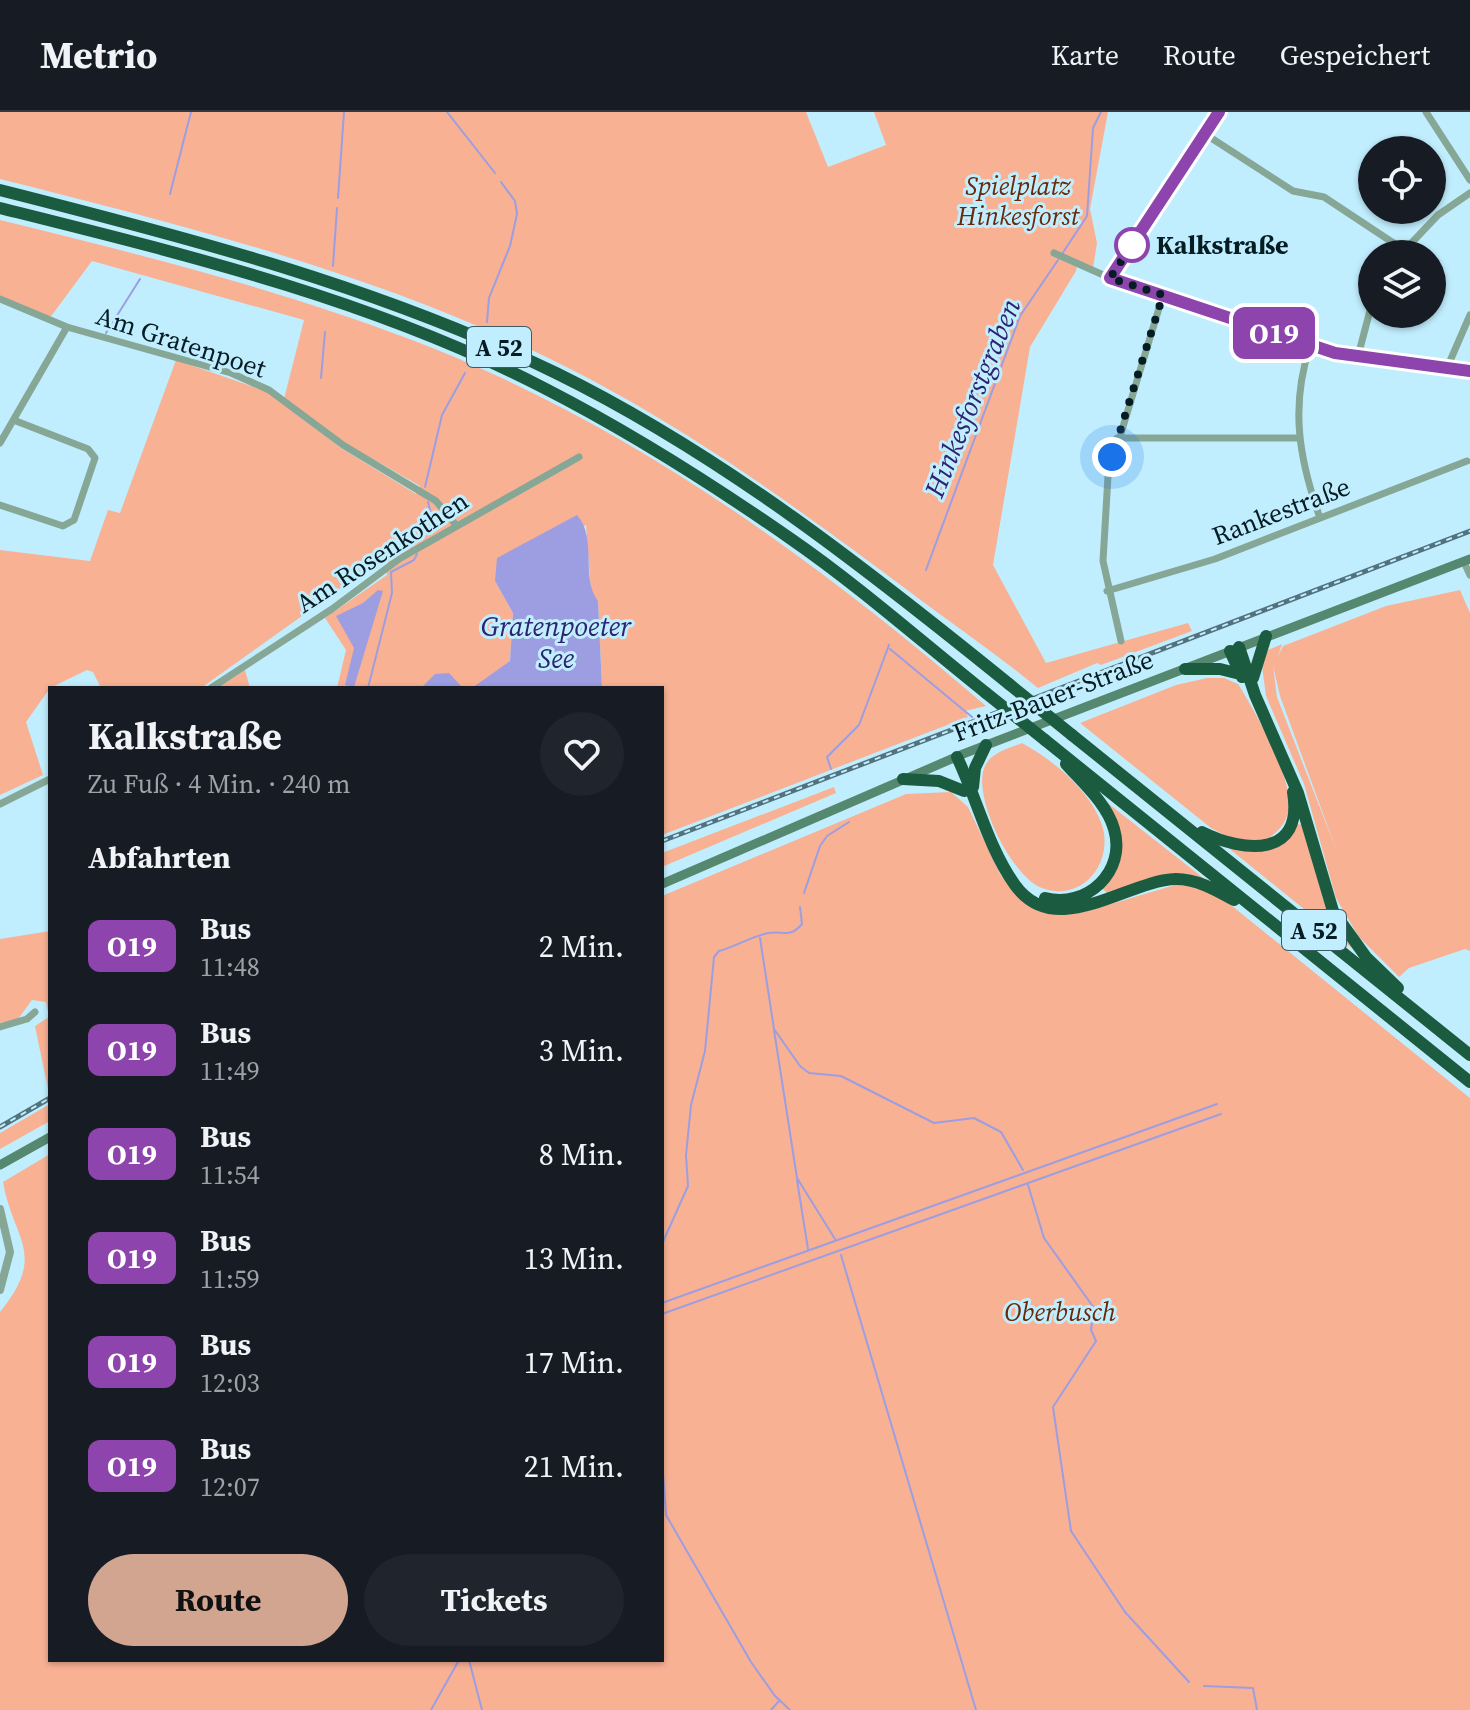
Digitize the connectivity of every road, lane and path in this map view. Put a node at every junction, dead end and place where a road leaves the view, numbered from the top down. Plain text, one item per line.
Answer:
1 (1219, 112) edge
2 (1426, 112) edge
3 (1205, 134) junction
4 (1470, 180) edge
5 (0, 190) edge
6 (1470, 193) edge
7 (0, 208) edge
8 (1386, 240) edge
9 (1414, 240) edge
10 (1054, 253) dead end
11 (1110, 278) junction
12 (1163, 295) junction
13 (0, 299) edge
14 (1470, 315) edge
15 (67, 327) junction
16 (1365, 328) edge
17 (1310, 346) junction
18 (1358, 356) junction
19 (1447, 368) junction
20 (1470, 371) edge
21 (16, 421) junction
22 (1117, 438) junction
23 (1297, 438) junction
24 (0, 443) edge
25 (579, 457) dead end
26 (1467, 461) dead end
27 (0, 505) edge
28 (1320, 518) junction
29 (456, 525) junction
30 (1467, 560) edge
31 (1470, 575) edge
32 (1107, 591) junction
33 (1266, 636) junction
34 (1121, 641) dead end
35 (1235, 649) junction
36 (1185, 669) junction
37 (1240, 674) junction
38 (214, 686) edge
39 (1254, 688) junction
40 (1045, 740) junction
41 (986, 745) junction
42 (953, 758) junction
43 (1290, 777) junction
44 (903, 779) junction
45 (48, 780) edge
46 (968, 791) junction
47 (0, 804) edge
48 (1180, 821) junction
49 (1007, 871) junction
50 (664, 883) edge
51 (1262, 916) junction
52 (35, 1012) dead end
53 (0, 1027) edge
54 (1449, 1038) junction
55 (1470, 1055) edge
56 (1470, 1082) edge
57 (48, 1138) edge
58 (0, 1165) edge
59 (0, 1209) edge
60 (2, 1223) edge
61 (0, 1290) edge

1 - 3 street
2 - 4 street
3 - 8 street
3 - 11 street
5 - 48 highway, A 52, bridge
6 - 9 street
7 - 40 highway, A 52, bridge
10 - 11 street
11 - 12 street
12 - 17 street
12 - 22 street
13 - 15 street, Am Gratenpoet
14 - 19 street
15 - 21 street
15 - 29 street, Am Gratenpoet
16 - 18 street
17 - 18 street
17 - 23 street
18 - 19 street
19 - 20 street
21 - 24 street
21 - 27 street
22 - 23 street
22 - 32 street
23 - 28 street
25 - 29 street, Am Rosenkothen
26 - 28 street, Rankestraße
28 - 32 street, Rankestraße
29 - 38 street, Am Rosenkothen
30 - 31 street
30 - 33 main road, Fritz-Bauer-Straße
32 - 34 street
33 - 35 main road, Fritz-Bauer-Straße
33 - 39 highway
35 - 36 main road, Fritz-Bauer-Straße
35 - 37 highway
35 - 39 highway
36 - 37 highway
36 - 41 main road, Fritz-Bauer-Straße
37 - 39 highway
39 - 43 highway
40 - 49 highway
40 - 51 highway, A 52
41 - 42 main road, Fritz-Bauer-Straße
41 - 46 highway
42 - 44 main road, Fritz-Bauer-Straße
42 - 46 highway
43 - 48 highway
43 - 54 highway
44 - 46 highway
44 - 50 main road, Fritz-Bauer-Straße
45 - 47 street
46 - 49 highway
48 - 54 highway, A 52
49 - 51 highway
51 - 56 highway, A 52
52 - 53 street
54 - 55 highway, A 52
57 - 58 main road
59 - 60 street
60 - 61 street

